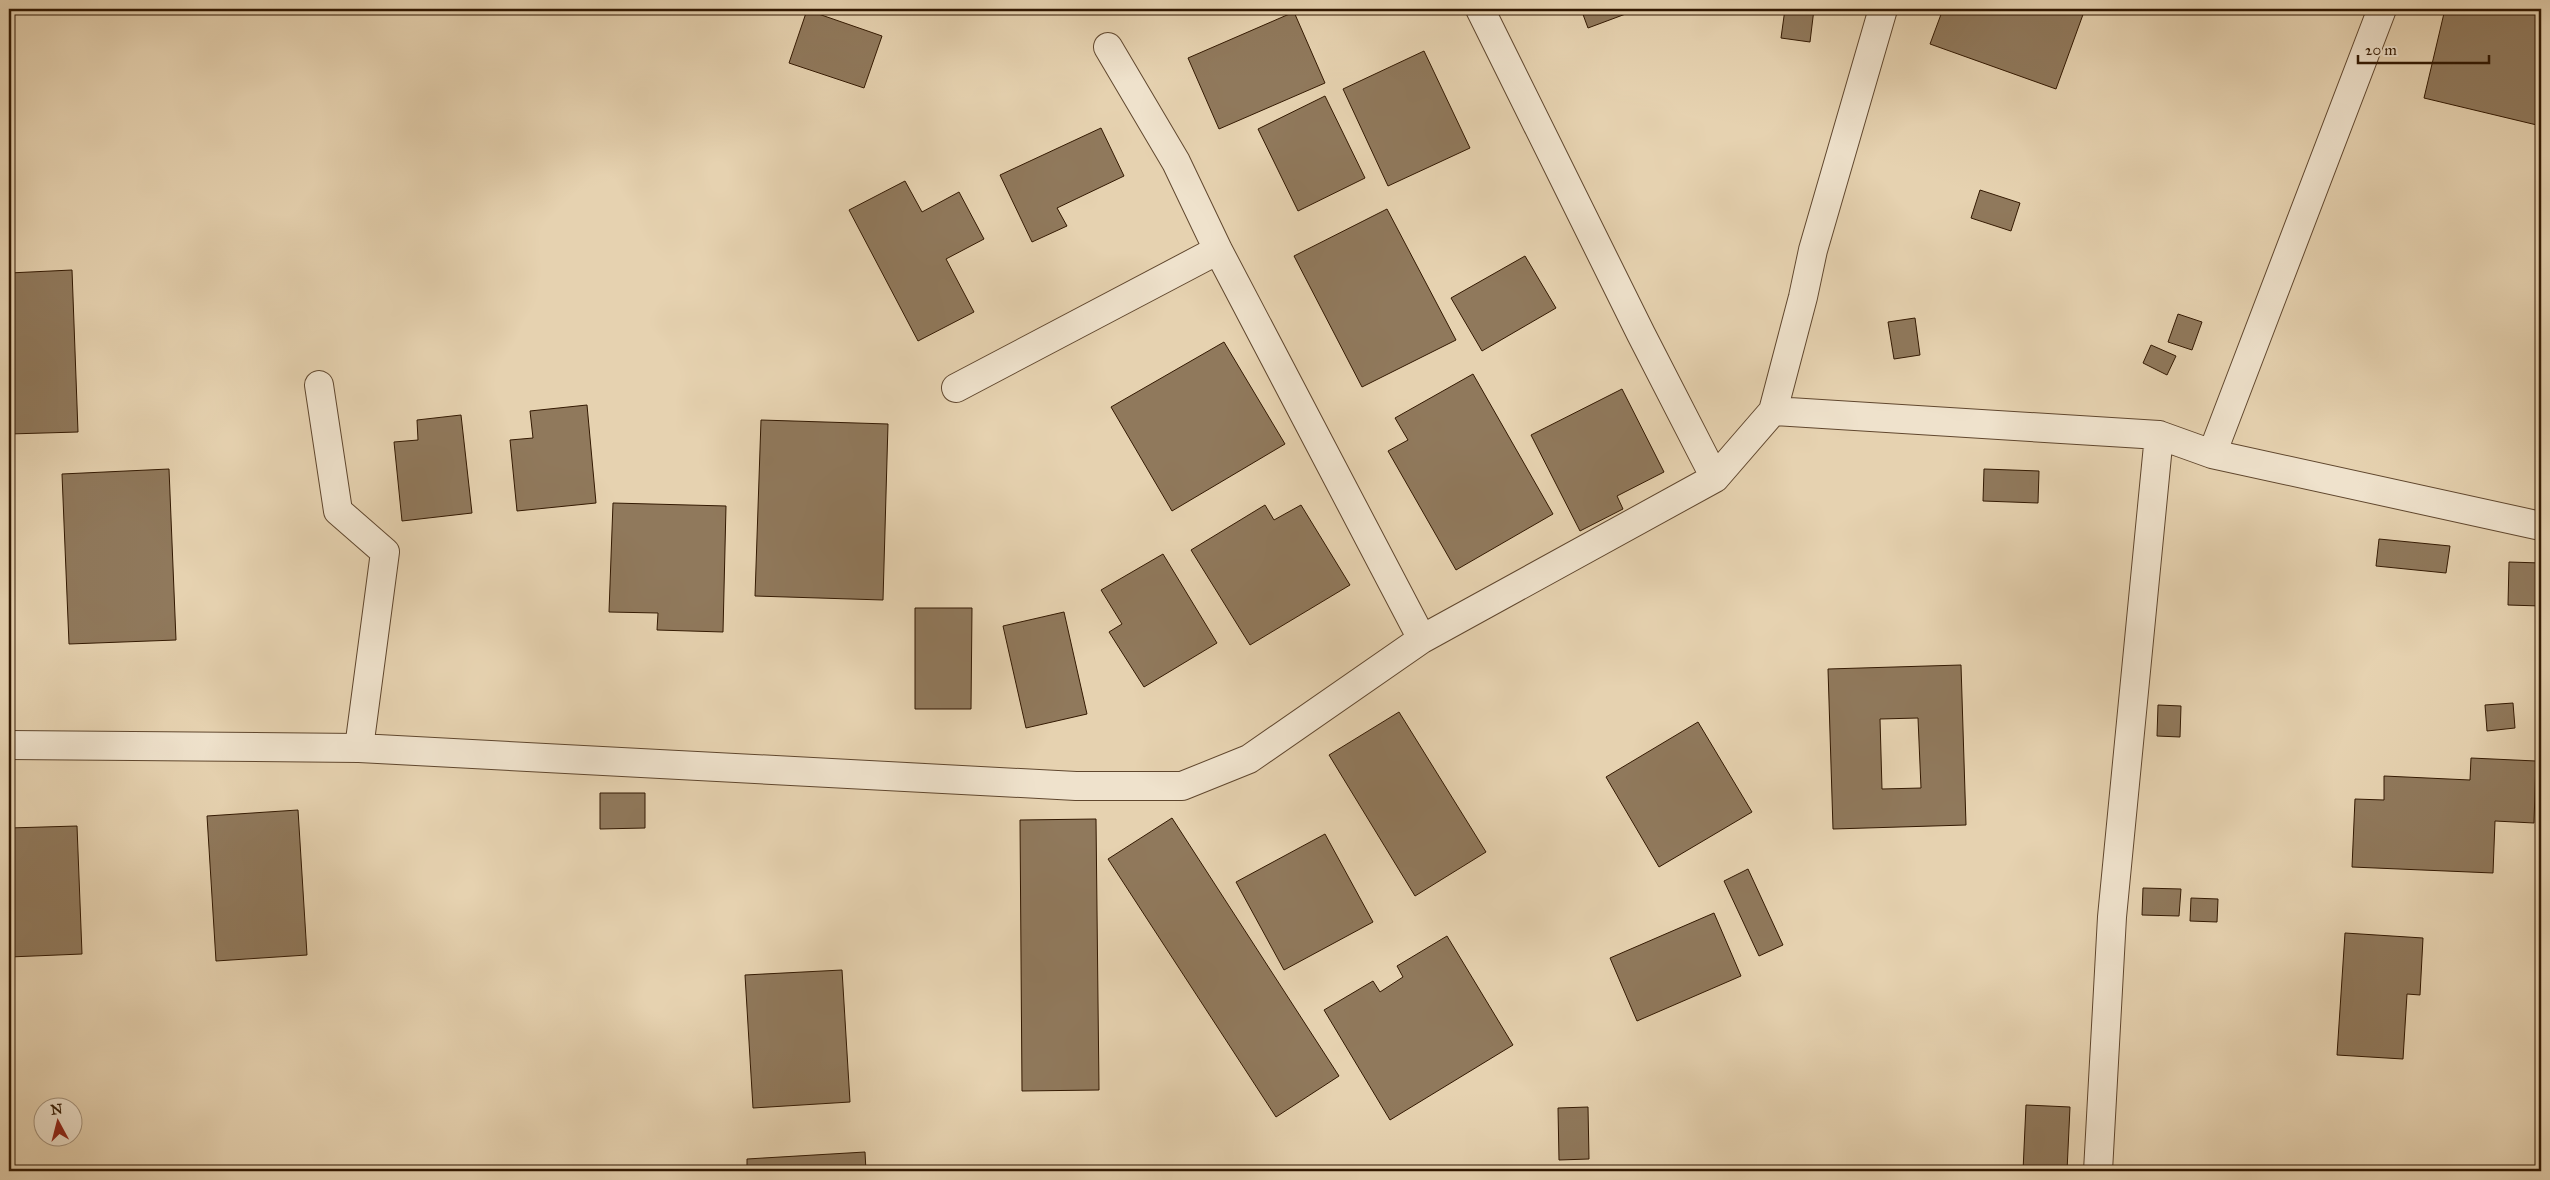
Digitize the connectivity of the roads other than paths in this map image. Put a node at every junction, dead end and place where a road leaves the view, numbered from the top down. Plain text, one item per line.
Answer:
1 (1480, 9) edge
2 (1883, 9) edge
3 (2382, 9) edge
4 (1108, 47) dead end
5 (1218, 250) junction
6 (319, 385) dead end
7 (956, 388) dead end
8 (1773, 411) junction
9 (2160, 435) junction
10 (2212, 454) junction
11 (1716, 478) junction
12 (2541, 526) edge
13 (1422, 639) junction
14 (9, 746) edge
15 (359, 748) junction
16 (2098, 1171) edge

1 - 11 street
2 - 8 street
3 - 10 street
4 - 5 street
5 - 7 street
5 - 13 street
6 - 15 street
8 - 9 street
8 - 11 street
9 - 10 street
9 - 16 street
10 - 12 street
11 - 13 street
13 - 15 street
14 - 15 street

